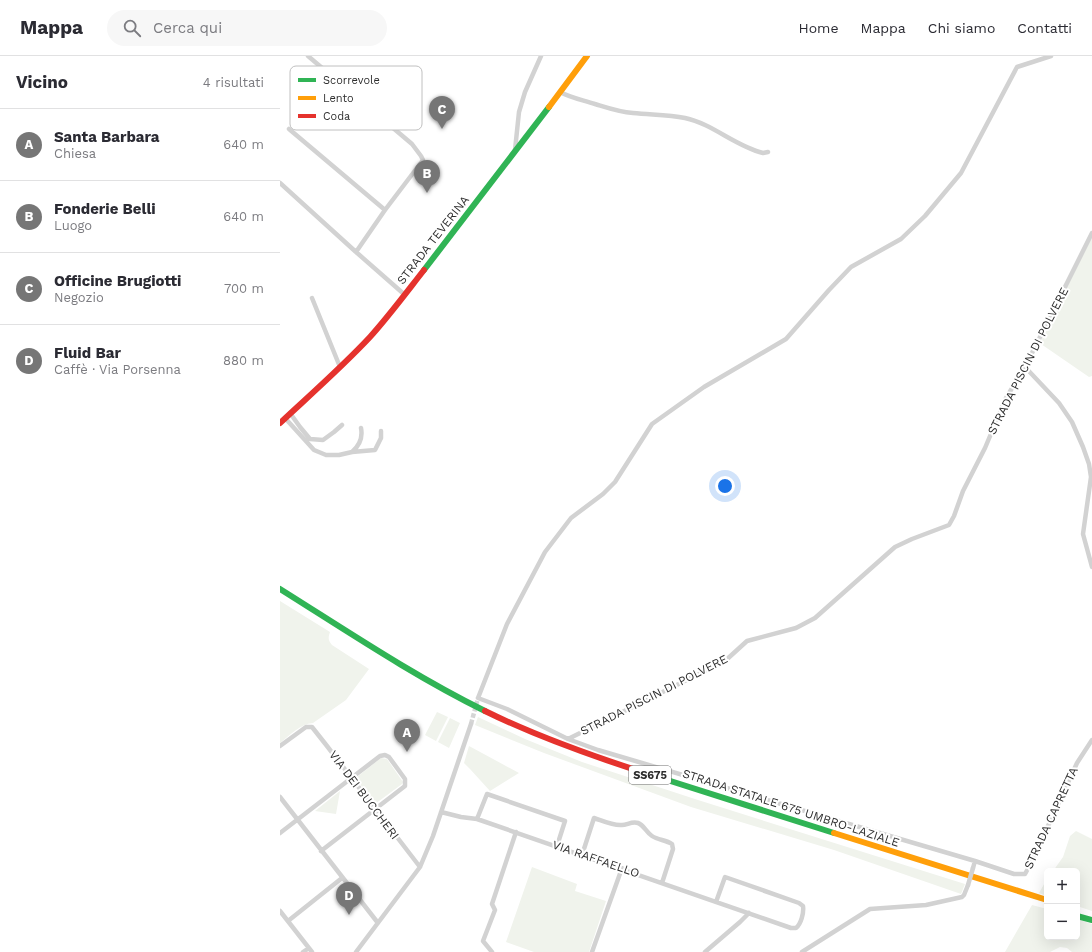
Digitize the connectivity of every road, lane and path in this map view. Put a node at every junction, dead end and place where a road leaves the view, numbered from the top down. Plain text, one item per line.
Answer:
1 (308, 56) edge
2 (541, 56) edge
3 (587, 56) edge
4 (1052, 56) edge
5 (320, 66) edge
6 (560, 92) junction
7 (290, 130) edge
8 (395, 130) edge
9 (516, 150) junction
10 (768, 152) dead end
11 (280, 183) edge
12 (385, 210) junction
13 (1092, 233) edge
14 (356, 252) junction
15 (405, 294) junction
16 (312, 298) dead end
17 (340, 367) junction
18 (1025, 367) junction
19 (290, 413) junction
20 (282, 421) edge
21 (342, 424) dead end
22 (361, 428) dead end
23 (381, 431) dead end
24 (352, 452) junction
25 (1092, 567) edge
26 (280, 589) edge
27 (280, 596) edge
28 (471, 724) tunnel mouth
29 (568, 739) junction
30 (1092, 740) edge
31 (280, 746) edge
32 (351, 778) junction
33 (280, 797) edge
34 (375, 809) junction
35 (441, 812) junction
36 (478, 819) junction
37 (298, 820) junction
38 (516, 832) junction
39 (280, 833) edge
40 (556, 846) junction
41 (322, 851) junction
42 (582, 855) junction
43 (975, 861) junction
44 (420, 867) junction
45 (622, 868) junction
46 (342, 878) junction
47 (662, 882) junction
48 (1044, 899) edge
49 (716, 902) junction
50 (1044, 905) edge
51 (280, 911) edge
52 (1080, 911) edge
53 (749, 913) junction
54 (1092, 915) edge
55 (1080, 917) edge
56 (1092, 920) edge
57 (288, 921) junction
58 (378, 923) junction
59 (309, 948) junction
60 (303, 952) edge
61 (312, 952) edge
62 (356, 952) edge
63 (492, 952) edge
64 (592, 952) edge
65 (705, 952) edge
66 (802, 952) edge

1 - 5 street
2 - 9 street
3 - 6 main road, STRADA TEVERINA
4 - 29 street, STRADA CAPRETTA
6 - 9 main road, STRADA TEVERINA
6 - 10 street
7 - 12 street
8 - 12 street
9 - 15 main road, STRADA TEVERINA
11 - 14 street
12 - 14 street
13 - 18 street, STRADA PISCIN DI POLVERE
14 - 15 street
15 - 17 main road, STRADA TEVERINA
16 - 17 street
17 - 19 main road, STRADA TEVERINA
18 - 25 street
18 - 29 street, STRADA PISCIN DI POLVERE
19 - 20 main road, STRADA TEVERINA
19 - 21 street
20 - 24 street
22 - 24 street
23 - 24 street
26 - 48 main road, STRADA STATALE 675 UMBRO-LAZIALE / SS675
27 - 50 main road, STRADA STATALE 675 UMBRO-LAZIALE / SS675
28 - 35 street
29 - 43 street, STRADA CAPRETTA
30 - 43 street, STRADA CAPRETTA
31 - 32 street, VIA DEI BUCCHERI
32 - 34 street, VIA DEI BUCCHERI
32 - 34 street
32 - 37 street
33 - 37 street
34 - 41 street
34 - 44 street, VIA DEI BUCCHERI
35 - 36 street, VIA RAFFAELLO
35 - 44 street
36 - 38 street, VIA RAFFAELLO
36 - 40 street
37 - 39 street
37 - 41 street
38 - 40 street, VIA RAFFAELLO
38 - 63 street
40 - 42 street, VIA RAFFAELLO
41 - 46 street
42 - 45 street, VIA RAFFAELLO
42 - 47 street
43 - 66 street, bridge
44 - 58 street
45 - 47 street, VIA RAFFAELLO
45 - 64 street
46 - 57 street
46 - 58 street
47 - 49 street, VIA RAFFAELLO
49 - 53 street, VIA RAFFAELLO
49 - 53 street, VIA RAFFAELLO
51 - 57 street
52 - 54 main road
53 - 65 street
55 - 56 main road
57 - 59 street
58 - 62 street
59 - 60 street
59 - 61 street

